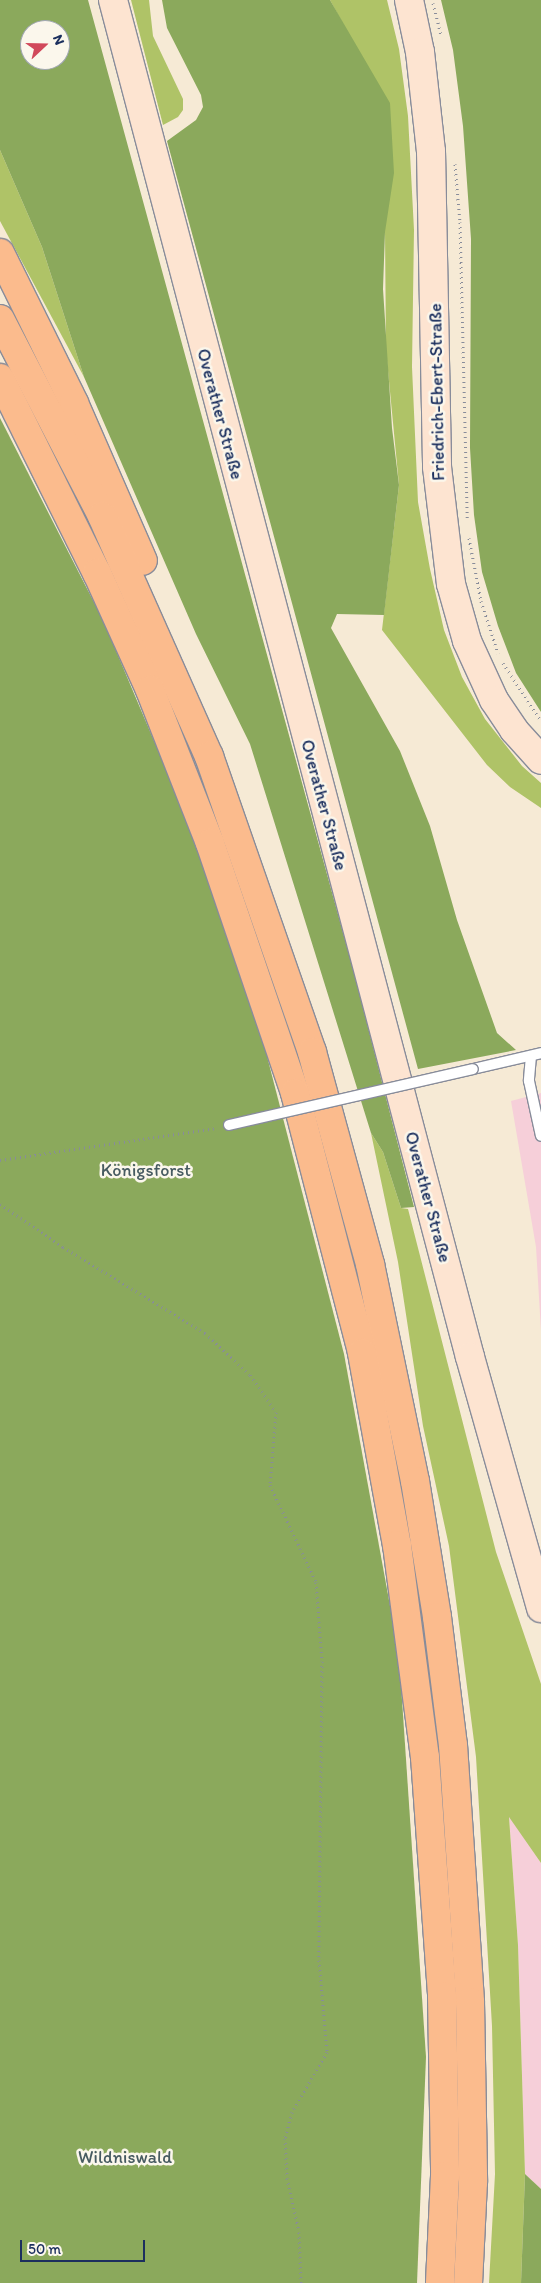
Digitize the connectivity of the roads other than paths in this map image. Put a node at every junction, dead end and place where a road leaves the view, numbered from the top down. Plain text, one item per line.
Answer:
1 (113, 0) edge
2 (409, 0) edge
3 (0, 253) edge
4 (0, 319) edge
5 (0, 378) edge
6 (541, 760) edge
7 (238, 831) junction
8 (536, 1054) edge
9 (229, 1126) road end
10 (541, 1136) edge
11 (541, 1608) edge
12 (440, 2283) edge
13 (468, 2283) edge

1 - 11 main road, Overather Straße
2 - 6 main road, Friedrich-Ebert-Straße
3 - 7 highway
4 - 7 highway
5 - 12 highway
7 - 13 highway
8 - 9 lane, bridge
8 - 10 lane

